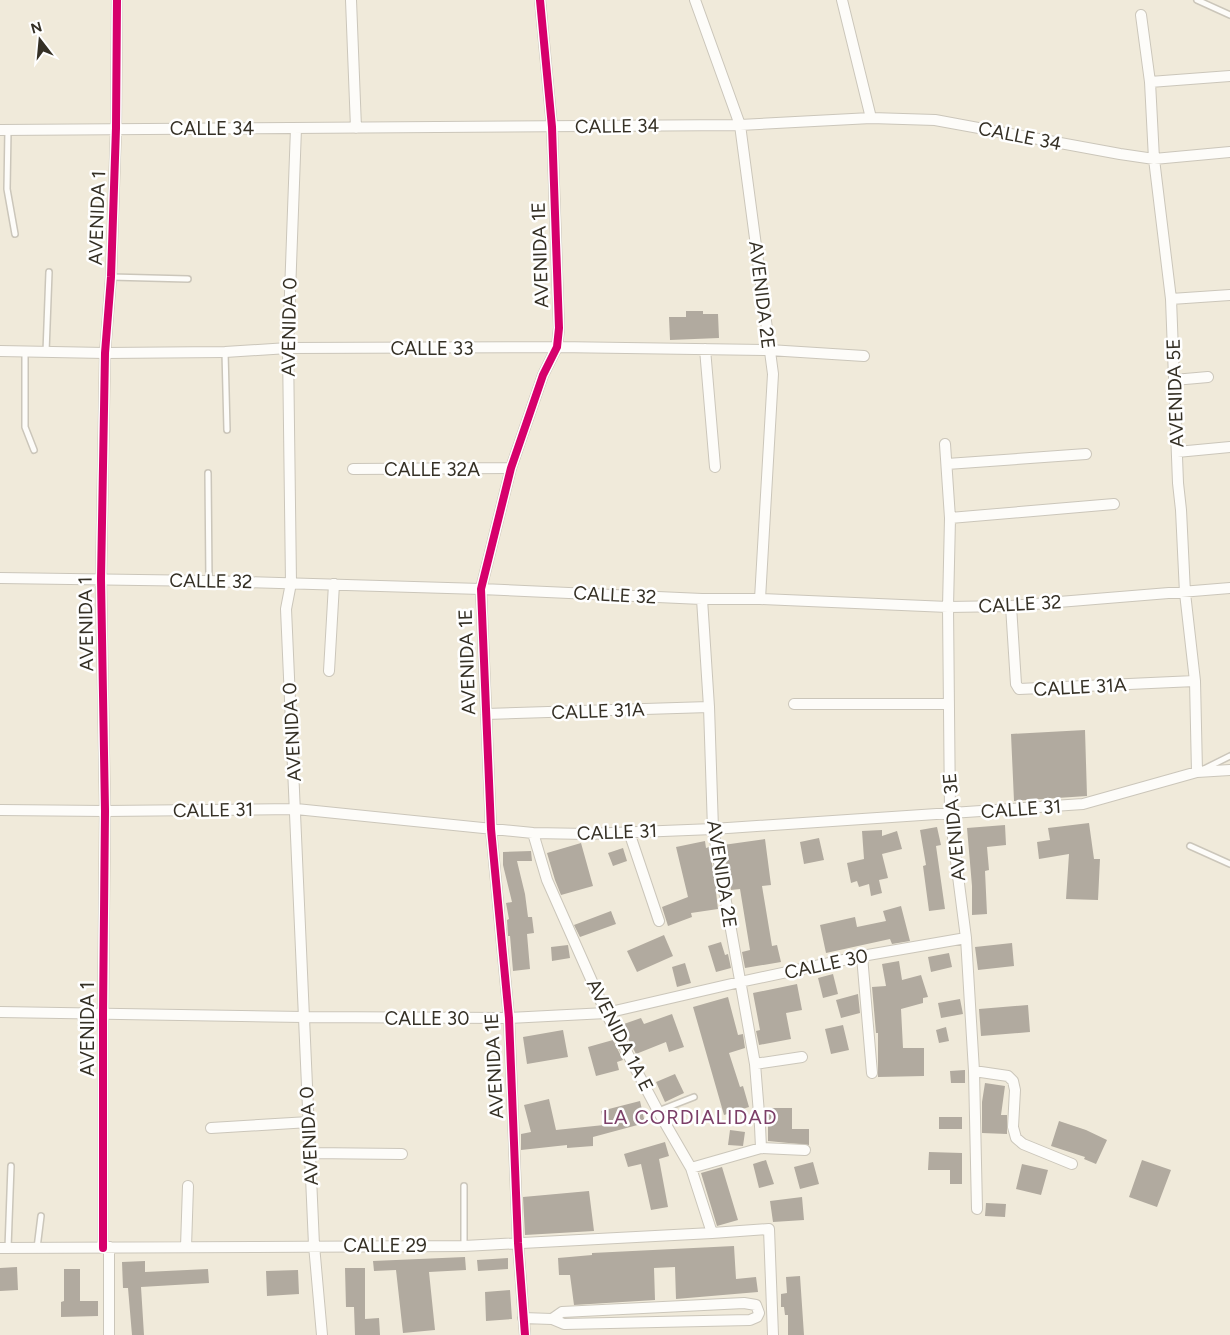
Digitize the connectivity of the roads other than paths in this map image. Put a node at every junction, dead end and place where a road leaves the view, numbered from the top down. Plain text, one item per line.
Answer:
1 (117, 0) edge
2 (350, 0) edge
3 (540, 0) edge
4 (694, 0) edge
5 (842, 0) edge
6 (1197, 0) edge
7 (1141, 15) dead end
8 (1230, 15) edge
9 (1230, 76) edge
10 (1150, 82) junction
11 (871, 118) junction
12 (740, 125) junction
13 (552, 127) junction
14 (116, 128) junction
15 (296, 128) junction
16 (356, 128) junction
17 (4, 130) edge
18 (1230, 152) edge
19 (1154, 159) junction
20 (16, 234) dead end
21 (49, 272) dead end
22 (111, 277) junction
23 (188, 280) dead end
24 (1230, 295) edge
25 (1171, 299) junction
26 (557, 347) junction
27 (288, 348) junction
28 (705, 349) junction
29 (768, 350) junction
30 (0, 352) edge
31 (25, 352) junction
32 (46, 352) junction
33 (225, 352) junction
34 (104, 353) junction
35 (864, 356) dead end
36 (1208, 378) dead end
37 (1174, 380) junction
38 (227, 430) dead end
39 (945, 444) dead end
40 (1230, 447) edge
41 (34, 450) dead end
42 (1177, 452) junction
43 (1086, 454) dead end
44 (947, 464) junction
45 (715, 466) dead end
46 (511, 468) junction
47 (353, 469) dead end
48 (208, 473) dead end
49 (1114, 504) dead end
50 (950, 518) junction
51 (0, 578) edge
52 (101, 579) junction
53 (209, 580) junction
54 (291, 583) junction
55 (334, 584) junction
56 (1230, 588) edge
57 (481, 589) junction
58 (1185, 593) junction
59 (702, 599) junction
60 (760, 599) junction
61 (948, 606) junction
62 (1011, 606) junction
63 (329, 671) dead end
64 (1195, 681) junction
65 (794, 704) dead end
66 (948, 704) junction
67 (710, 708) junction
68 (486, 714) junction
69 (1230, 756) edge
70 (1230, 770) edge
71 (1197, 772) junction
72 (0, 810) edge
73 (296, 810) junction
74 (105, 811) junction
75 (950, 814) junction
76 (713, 828) junction
77 (491, 829) junction
78 (629, 832) junction
79 (533, 833) junction
80 (1190, 846) dead end
81 (1230, 864) edge
82 (659, 921) dead end
83 (966, 938) junction
84 (862, 956) junction
85 (740, 982) junction
86 (0, 1012) edge
87 (103, 1014) junction
88 (606, 1014) junction
89 (303, 1017) junction
90 (509, 1018) junction
91 (802, 1057) dead end
92 (755, 1064) junction
93 (974, 1071) junction
94 (872, 1073) dead end
95 (694, 1097) dead end
96 (658, 1111) junction
97 (309, 1122) junction
98 (211, 1128) dead end
99 (761, 1148) junction
100 (805, 1150) dead end
101 (310, 1153) junction
102 (402, 1154) dead end
103 (1072, 1164) dead end
104 (11, 1166) dead end
105 (691, 1168) junction
106 (188, 1186) dead end
107 (464, 1186) dead end
108 (976, 1209) dead end
109 (41, 1216) dead end
110 (712, 1233) junction
111 (518, 1243) junction
112 (314, 1245) junction
113 (464, 1246) junction
114 (186, 1247) junction
115 (4, 1248) edge
116 (37, 1248) junction
117 (106, 1248) junction
118 (524, 1318) junction
119 (552, 1319) junction
120 (109, 1335) edge
121 (322, 1335) edge
122 (525, 1335) edge
123 (773, 1335) edge

1 - 14 street, AVENIDA 1
2 - 16 street
3 - 13 street, AVENIDA 1E
4 - 12 street, AVENIDA 2E
5 - 11 street
6 - 8 lane
7 - 10 street, AVENIDA 5E
9 - 10 street
10 - 19 street, AVENIDA 5E
11 - 12 street, CALLE 34
11 - 19 street, CALLE 34
12 - 13 street, CALLE 34
12 - 29 street, AVENIDA 2E
13 - 16 street, CALLE 34
13 - 26 street, AVENIDA 1E
14 - 15 street, CALLE 34
14 - 17 street, CALLE 34
14 - 22 street, AVENIDA 1
15 - 16 street, CALLE 34
15 - 27 street, AVENIDA 0
17 - 20 lane
18 - 19 street, CALLE 34
19 - 25 street, AVENIDA 5E
21 - 32 lane
22 - 23 lane
22 - 34 street, AVENIDA 1
24 - 25 street
25 - 37 street, AVENIDA 5E
26 - 27 street, CALLE 33
26 - 28 street, CALLE 33
26 - 46 street, AVENIDA 1E
27 - 33 street, CALLE 33
27 - 54 street, AVENIDA 0
28 - 29 street, CALLE 33
28 - 45 street
29 - 35 street, CALLE 33
29 - 60 street, AVENIDA 2E
30 - 31 street, CALLE 33
31 - 32 street, CALLE 33
31 - 41 lane
32 - 34 street, CALLE 33
33 - 34 street, CALLE 33
33 - 38 lane
34 - 52 street, AVENIDA 1
36 - 37 street
37 - 42 street, AVENIDA 5E
39 - 44 street, AVENIDA 3E
40 - 42 street
42 - 58 street, AVENIDA 5E
43 - 44 street
44 - 50 street, AVENIDA 3E
46 - 47 street, CALLE 32A
46 - 57 street, AVENIDA 1E
48 - 53 lane
49 - 50 street
50 - 61 street, AVENIDA 3E
51 - 52 street, CALLE 32
52 - 53 street, CALLE 32
52 - 74 street, AVENIDA 1
53 - 54 street, CALLE 32
54 - 55 street, CALLE 32
54 - 73 street, AVENIDA 0
55 - 57 street, CALLE 32
55 - 63 street
56 - 58 street, CALLE 32
57 - 59 street, CALLE 32
57 - 68 street, AVENIDA 1E
58 - 62 street, CALLE 32
58 - 64 street, AVENIDA 5E
59 - 60 street, CALLE 32
59 - 67 street, AVENIDA 2E
60 - 61 street, CALLE 32
61 - 62 street, CALLE 32
61 - 66 street, AVENIDA 3E
62 - 64 street, CALLE 31A
64 - 71 street, AVENIDA 5E
65 - 66 street
66 - 75 street, AVENIDA 3E
67 - 68 street, CALLE 31A
67 - 76 street, AVENIDA 2E
68 - 77 street, AVENIDA 1E
69 - 71 lane
70 - 71 street, CALLE 31
71 - 75 street, CALLE 31
72 - 74 street, CALLE 31
73 - 74 street, CALLE 31
73 - 77 street, CALLE 31
73 - 89 street, AVENIDA 0
74 - 87 street, AVENIDA 1
75 - 76 street, CALLE 31
75 - 83 street, AVENIDA 3E
76 - 78 street, CALLE 31
76 - 85 street, AVENIDA 2E
77 - 79 street, CALLE 31
77 - 90 street, AVENIDA 1E
78 - 79 street, CALLE 31
78 - 82 street
79 - 88 street, AVENIDA 1A E
80 - 81 lane
83 - 84 street, CALLE 30
83 - 93 street, AVENIDA 3E
84 - 85 street, CALLE 30
84 - 94 street
85 - 88 street, CALLE 30
85 - 92 street, AVENIDA 2E
86 - 87 street, CALLE 30
87 - 89 street, CALLE 30
87 - 117 street, AVENIDA 1
88 - 90 street, CALLE 30
88 - 96 street, AVENIDA 1A E
89 - 90 street, CALLE 30
89 - 97 street, AVENIDA 0
90 - 111 street, AVENIDA 1E
91 - 92 street
92 - 99 street, AVENIDA 2E
93 - 103 street
93 - 108 street, AVENIDA 3E
95 - 96 lane
96 - 105 street, AVENIDA 1A E
97 - 98 street
97 - 101 street, AVENIDA 0
99 - 100 street
99 - 105 street
101 - 102 street
101 - 112 street, AVENIDA 0
104 - 115 lane
105 - 110 street, AVENIDA 1A E
106 - 114 street
107 - 113 lane
109 - 116 lane
110 - 111 street, CALLE 29
110 - 123 street, CALLE 29
111 - 113 street, CALLE 29
111 - 118 street, AVENIDA 1E
112 - 113 street, CALLE 29
112 - 114 street, CALLE 29
112 - 121 street, AVENIDA 0
114 - 117 street, CALLE 29
115 - 116 street, CALLE 29
116 - 117 street, CALLE 29
117 - 120 street, AVENIDA 1
118 - 119 street
118 - 122 street, AVENIDA 1E
119 - 119 street

